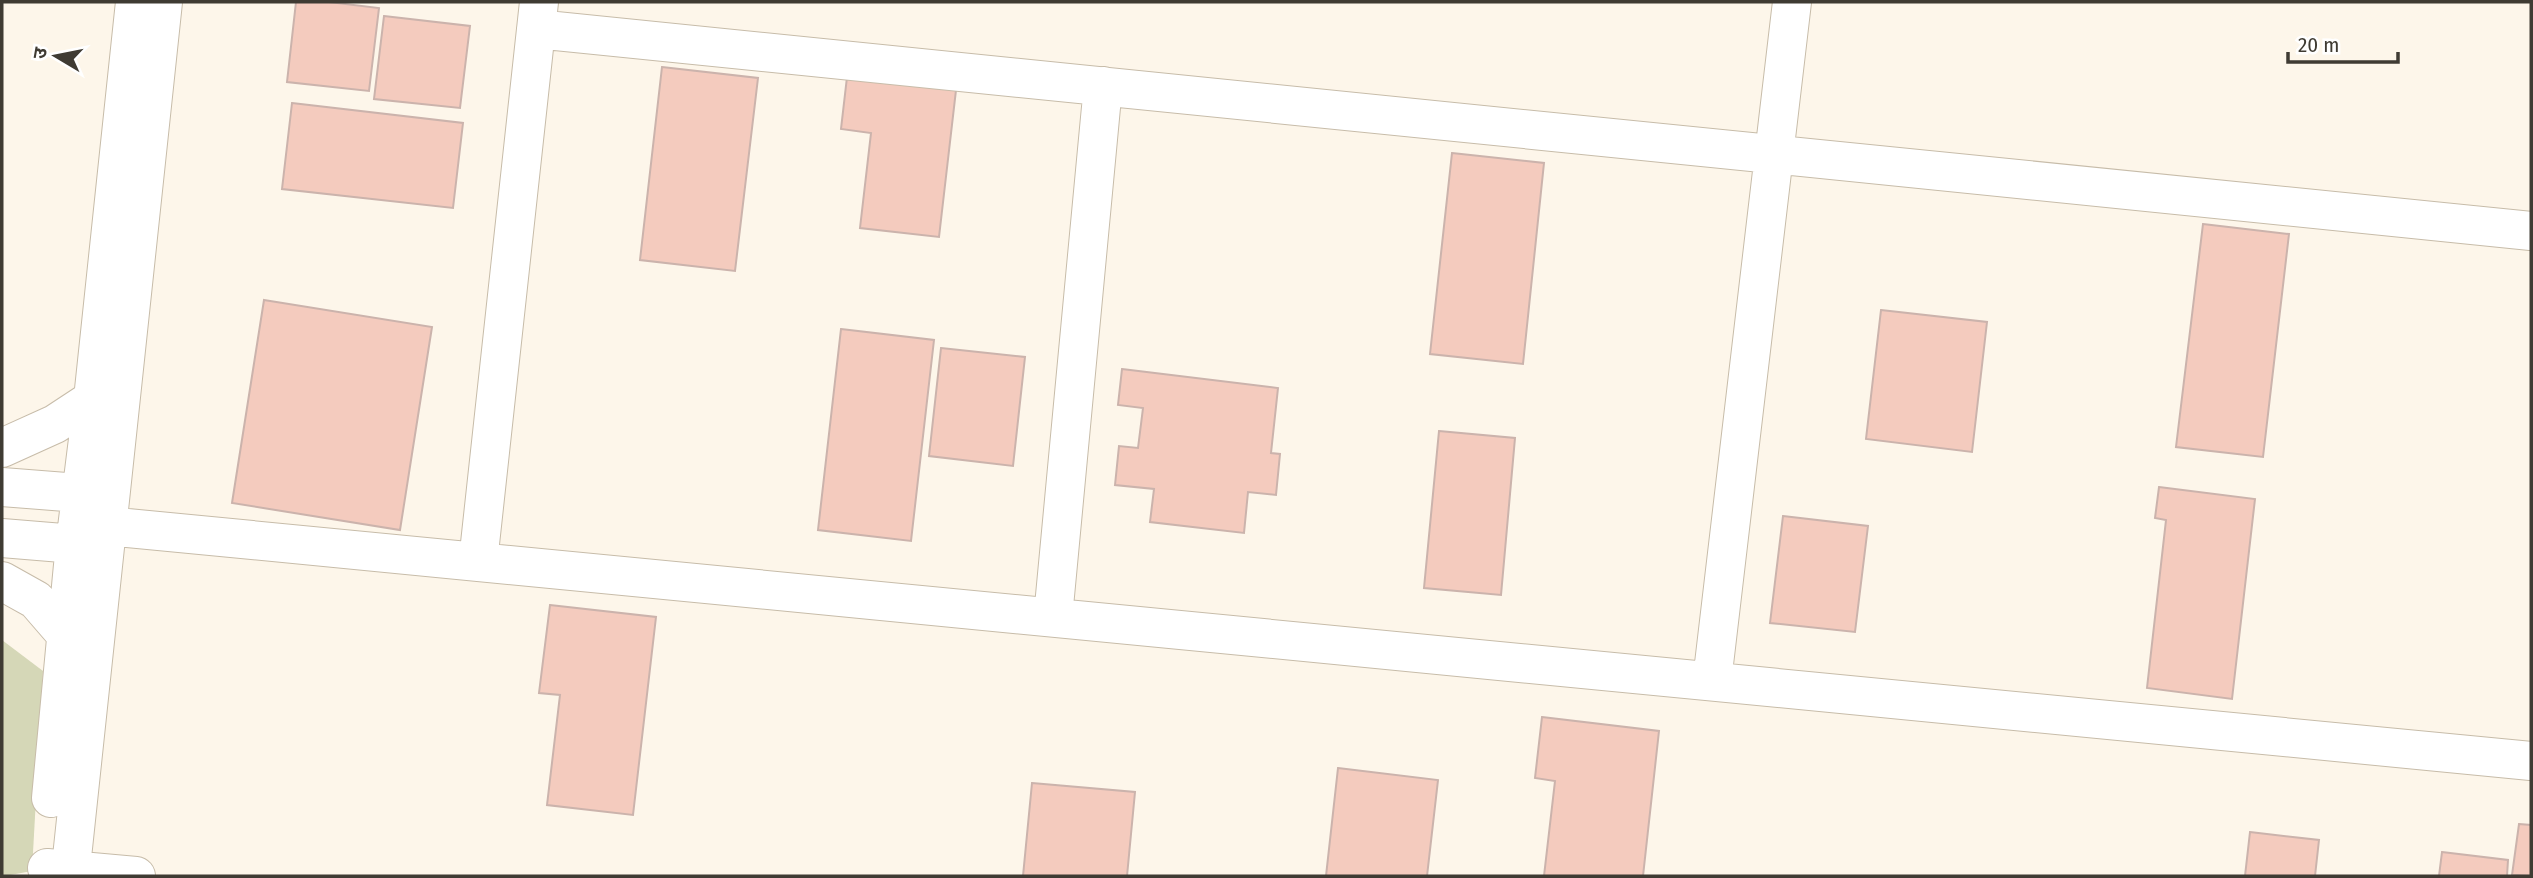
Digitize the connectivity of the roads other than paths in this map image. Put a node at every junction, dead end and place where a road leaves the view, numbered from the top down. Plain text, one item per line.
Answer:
1 (135, 2) edge
2 (163, 2) edge
3 (1792, 2) edge
4 (537, 15) edge
5 (1103, 86) junction
6 (1774, 154) junction
7 (2531, 231) edge
8 (93, 399) junction
9 (2, 448) edge
10 (2, 487) edge
11 (96, 521) junction
12 (2, 538) edge
13 (478, 562) junction
14 (2, 581) edge
15 (1053, 617) junction
16 (68, 637) junction
17 (1712, 681) junction
18 (2531, 761) edge
19 (57, 873) edge
20 (135, 876) edge

1 - 8 street
2 - 11 street
3 - 6 street
4 - 5 street
4 - 13 street
5 - 6 street
5 - 15 street
6 - 7 street
6 - 17 street
8 - 9 street
8 - 11 street
10 - 11 street
11 - 12 street
11 - 13 street
11 - 16 street
11 - 19 street
13 - 15 street
14 - 16 street
15 - 17 street
16 - 19 street
17 - 18 street
19 - 20 street

